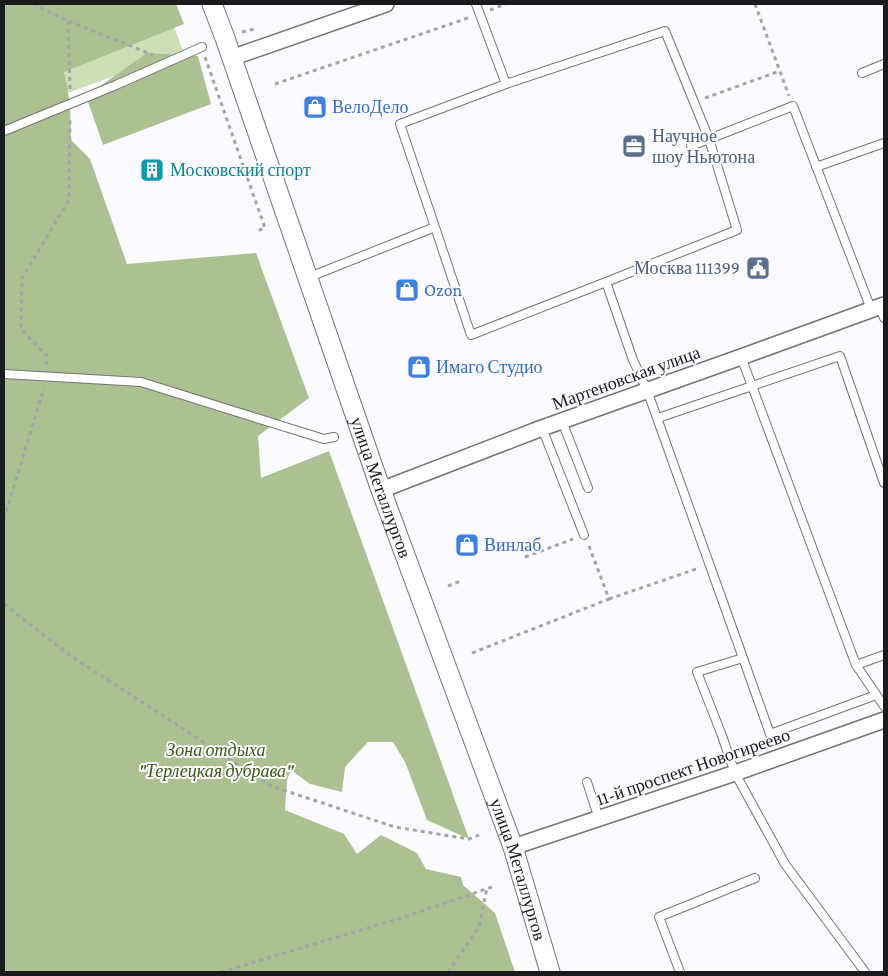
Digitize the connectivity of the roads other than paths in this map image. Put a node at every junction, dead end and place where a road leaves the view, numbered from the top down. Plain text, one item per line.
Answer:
1 (212, 4) edge
2 (386, 4) edge
3 (476, 4) edge
4 (202, 47) road end
5 (231, 58) junction
6 (884, 64) edge
7 (862, 74) dead end
8 (506, 84) junction
9 (4, 131) edge
10 (709, 139) junction
11 (884, 143) edge
12 (691, 146) dead end
13 (816, 167) junction
14 (436, 228) junction
15 (307, 278) junction
16 (606, 282) junction
17 (880, 310) edge
18 (741, 358) junction
19 (4, 374) edge
20 (752, 386) junction
21 (648, 390) junction
22 (658, 418) junction
23 (562, 421) junction
24 (542, 428) junction
25 (334, 436) dead end
26 (884, 483) edge
27 (588, 488) dead end
28 (381, 490) junction
29 (584, 535) road end
30 (884, 654) edge
31 (743, 658) junction
32 (856, 665) junction
33 (876, 695) junction
34 (884, 706) edge
35 (884, 720) edge
36 (735, 773) junction
37 (587, 782) dead end
38 (599, 818) junction
39 (513, 847) junction
40 (755, 878) dead end
41 (550, 972) edge
42 (680, 972) edge
43 (865, 972) edge

1 - 5 street, улица Металлургов
2 - 5 street
3 - 8 lane
4 - 9 lane
5 - 15 street, улица Металлургов
6 - 7 lane
8 - 10 lane
8 - 14 lane
10 - 12 lane
10 - 13 lane
10 - 16 lane
11 - 13 lane
13 - 17 lane
14 - 15 lane
14 - 16 lane
15 - 28 street, улица Металлургов
16 - 21 lane
17 - 18 street, Мартеновская улица
18 - 20 lane
18 - 21 street, Мартеновская улица
19 - 25 lane
20 - 22 lane
20 - 26 lane
20 - 32 lane
21 - 22 lane
21 - 23 street, Мартеновская улица
22 - 31 lane
23 - 24 street, Мартеновская улица
23 - 27 lane
24 - 28 street, Мартеновская улица
24 - 29 lane
28 - 39 street, улица Металлургов
30 - 32 lane
31 - 33 lane
31 - 36 lane
32 - 33 lane
33 - 34 lane
35 - 36 street, 11-й проспект Новогиреево
36 - 38 street, 11-й проспект Новогиреево
36 - 43 lane
37 - 38 lane
38 - 39 street, 11-й проспект Новогиреево
39 - 41 street, улица Металлургов
40 - 42 lane

